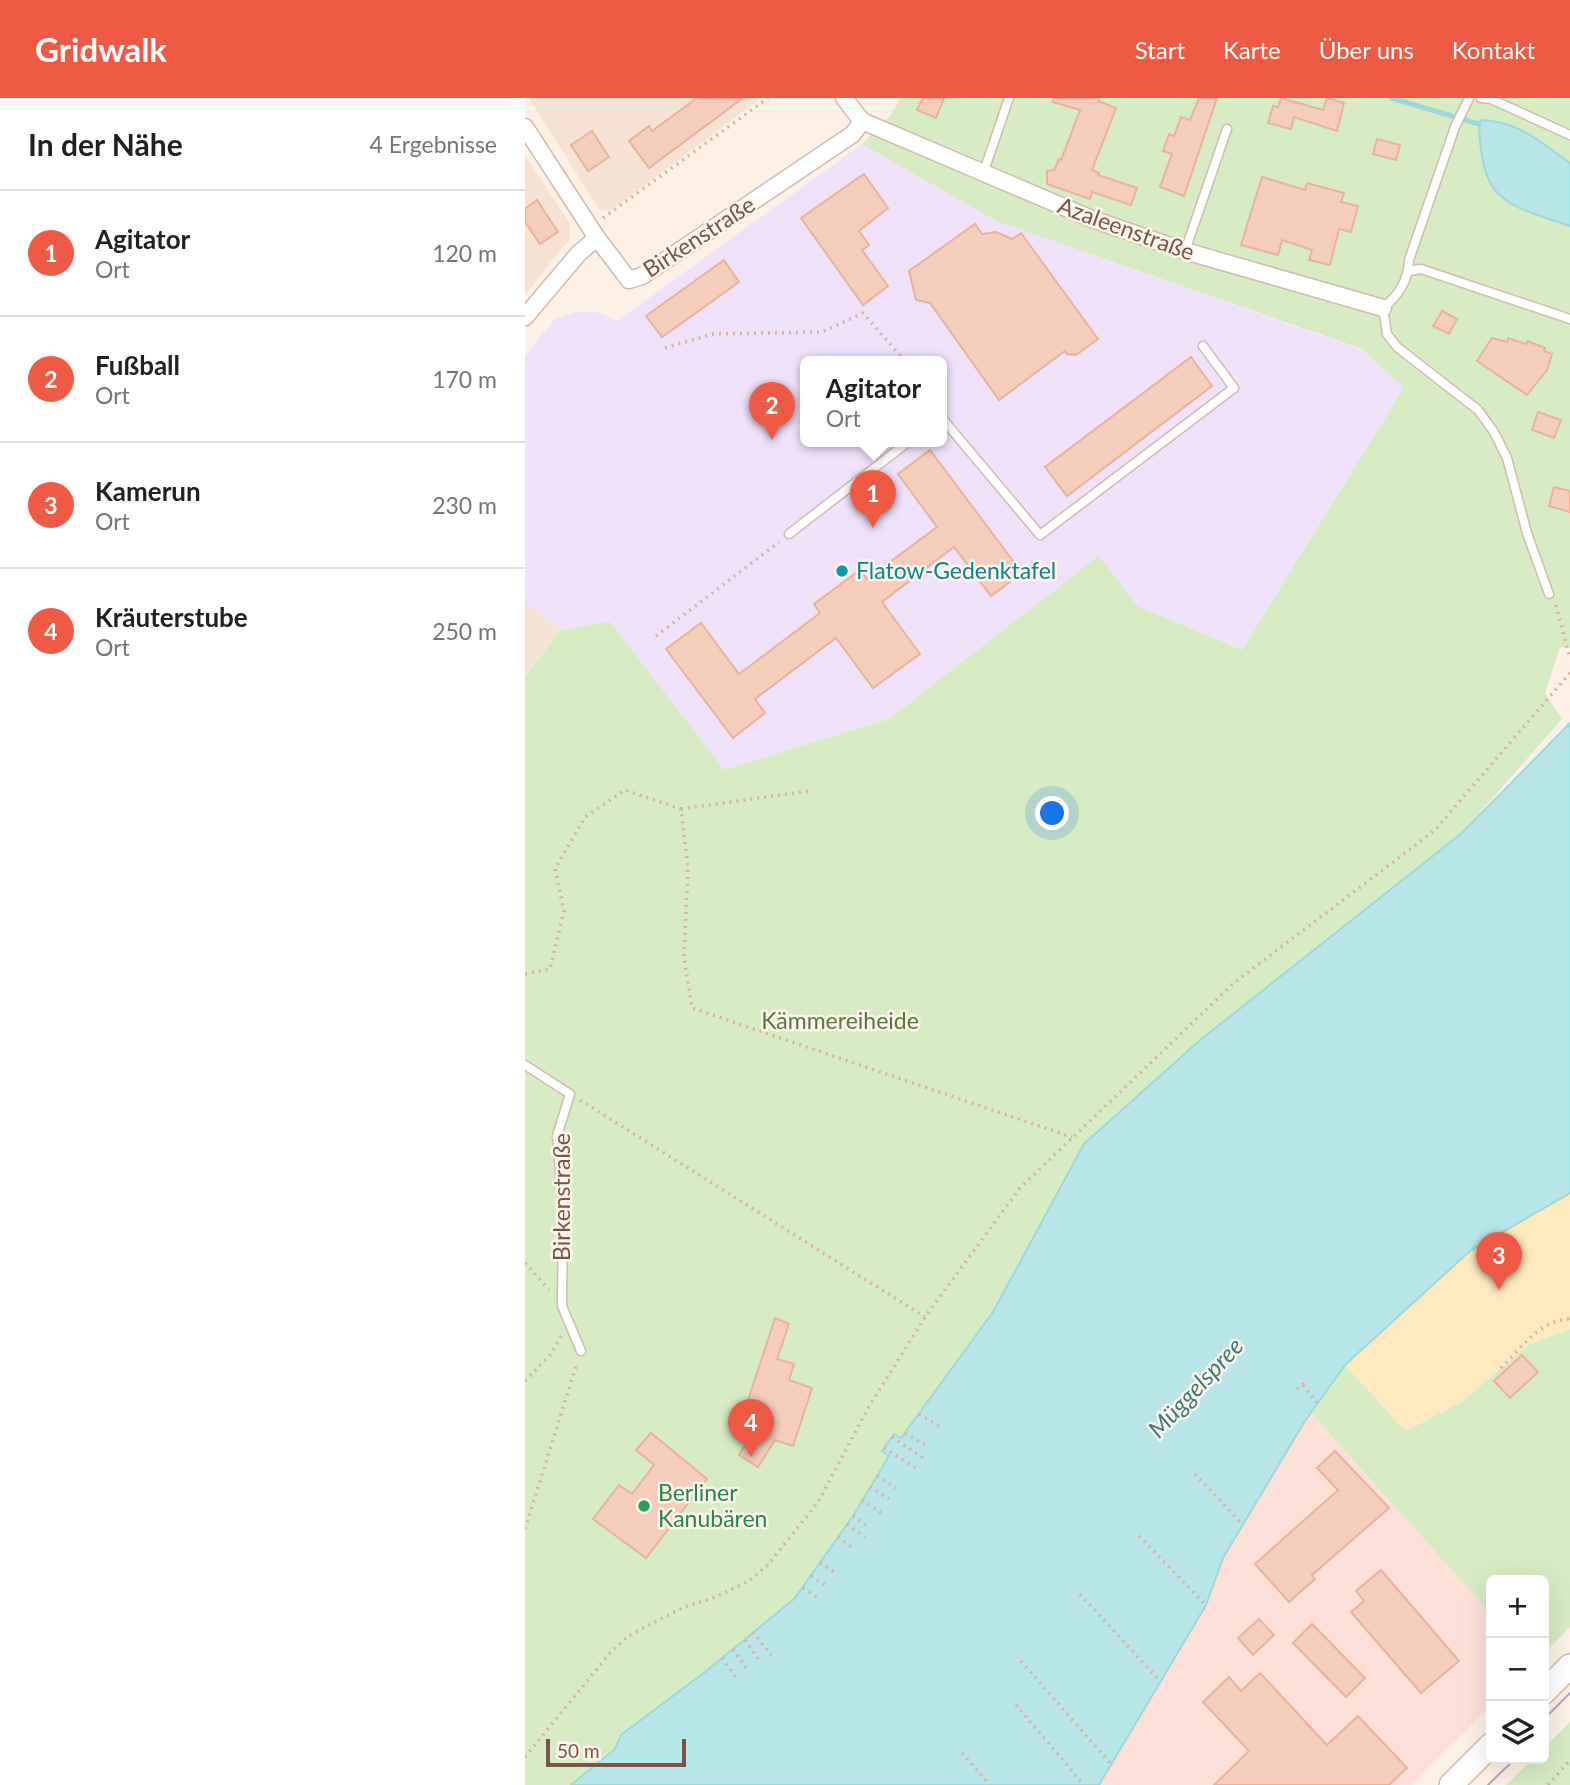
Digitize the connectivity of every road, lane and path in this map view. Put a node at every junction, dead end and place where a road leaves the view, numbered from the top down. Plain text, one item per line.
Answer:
1 (768, 98) edge
2 (844, 98) edge
3 (1009, 98) edge
4 (1469, 98) edge
5 (1481, 98) edge
6 (862, 121) junction
7 (525, 127) edge
8 (1227, 129) dead end
9 (1570, 135) edge
10 (983, 174) junction
11 (594, 232) junction
12 (1185, 251) junction
13 (1409, 271) junction
14 (1383, 308) junction
15 (525, 317) edge
16 (1570, 319) edge
17 (1202, 346) dead end
18 (665, 348) dead end
19 (901, 356) edge
20 (947, 424) edge
21 (902, 447) edge
22 (789, 534) joint
23 (1549, 594) joint
24 (656, 636) dead end
25 (1570, 658) edge
26 (1570, 673) edge
27 (810, 792) dead end
28 (681, 809) junction
29 (525, 974) edge
30 (525, 1065) edge
31 (570, 1094) junction
32 (1072, 1137) junction
33 (525, 1263) edge
34 (562, 1306) junction
35 (925, 1317) junction
36 (1570, 1319) edge
37 (573, 1331) junction
38 (581, 1351) joint
39 (1501, 1368) dead end
40 (525, 1381) edge
41 (1297, 1389) dead end
42 (1318, 1404) dead end
43 (919, 1413) dead end
44 (942, 1428) dead end
45 (905, 1433) dead end
46 (892, 1437) dead end
47 (925, 1446) dead end
48 (884, 1448) dead end
49 (923, 1458) dead end
50 (917, 1469) dead end
51 (1195, 1474) dead end
52 (877, 1476) dead end
53 (870, 1487) dead end
54 (896, 1488) dead end
55 (889, 1499) dead end
56 (862, 1500) dead end
57 (884, 1515) dead end
58 (853, 1516) dead end
59 (847, 1524) dead end
60 (1243, 1525) dead end
61 (869, 1527) dead end
62 (525, 1529) edge
63 (1139, 1536) dead end
64 (838, 1537) dead end
65 (865, 1537) dead end
66 (853, 1548) dead end
67 (820, 1563) dead end
68 (834, 1573) dead end
69 (811, 1576) dead end
70 (825, 1585) dead end
71 (803, 1588) dead end
72 (1080, 1594) dead end
73 (817, 1597) dead end
74 (1206, 1605) dead end
75 (753, 1632) dead end
76 (744, 1640) dead end
77 (733, 1649) dead end
78 (771, 1655) dead end
79 (722, 1658) dead end
80 (1021, 1661) dead end
81 (761, 1663) dead end
82 (1570, 1666) edge
83 (749, 1672) dead end
84 (738, 1680) dead end
85 (1160, 1681) dead end
86 (1549, 1687) edge
87 (1016, 1705) dead end
88 (1486, 1750) edge
89 (962, 1753) dead end
90 (525, 1757) edge
91 (1570, 1760) edge
92 (1111, 1764) dead end
93 (991, 1785) edge
94 (1084, 1785) edge
95 (1451, 1785) edge
96 (1548, 1785) edge

1 - 11 path
2 - 6 street, Azaleenstraße
3 - 10 lane
4 - 13 lane
5 - 9 lane
6 - 10 street, Azaleenstraße
6 - 11 street, Birkenstraße
7 - 11 street
8 - 12 lane
10 - 12 street, Azaleenstraße
11 - 15 street
12 - 14 street, Azaleenstraße
13 - 14 lane
13 - 16 lane
14 - 23 lane
17 - 20 lane
18 - 19 path
21 - 22 lane
22 - 24 path
23 - 25 path
26 - 32 path
27 - 28 path
28 - 29 path
28 - 32 path
30 - 31 lane
31 - 34 lane, Birkenstraße
31 - 35 path
32 - 35 path
33 - 34 path
34 - 37 lane, Birkenstraße
35 - 90 path
36 - 39 path
37 - 38 lane, Birkenstraße
37 - 40 path
38 - 62 path
41 - 42 path
43 - 44 path
45 - 47 path
46 - 49 path
48 - 50 path
51 - 60 path
52 - 54 path
53 - 55 path
56 - 57 path
58 - 61 path
59 - 65 path
63 - 74 path
64 - 66 path
67 - 68 path
69 - 70 path
71 - 73 path
72 - 85 path
75 - 78 path
76 - 81 path
77 - 83 path
79 - 84 path
80 - 92 path
82 - 86 main road
87 - 94 path
88 - 95 main road
89 - 93 path
91 - 96 path

